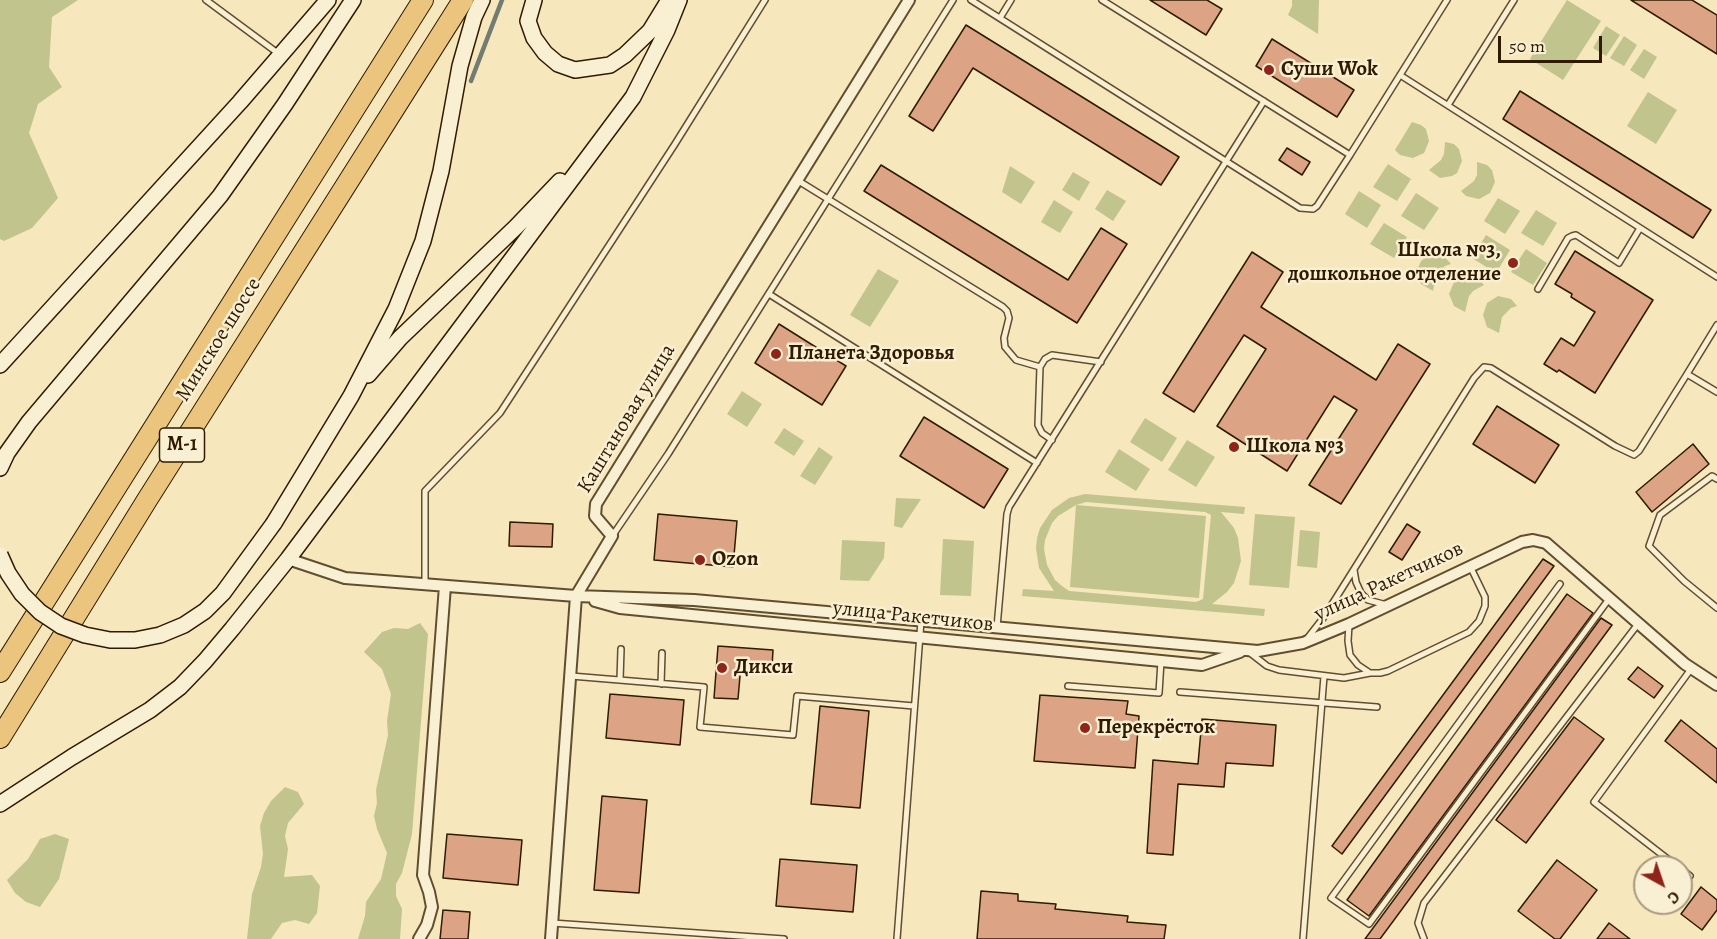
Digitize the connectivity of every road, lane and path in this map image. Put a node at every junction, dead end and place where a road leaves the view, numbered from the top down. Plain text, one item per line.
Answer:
1 (206, 0) edge
2 (328, 0) edge
3 (353, 0) edge
4 (423, 0) edge
5 (463, 0) edge
6 (482, 0) edge
7 (534, 0) edge
8 (669, 0) edge
9 (679, 0) edge
10 (765, 0) edge
11 (909, 0) edge
12 (953, 0) edge
13 (971, 0) edge
14 (1011, 0) edge
15 (1102, 0) edge
16 (1447, 0) edge
17 (1515, 0) edge
18 (214, 2) edge
19 (1000, 18) junction
20 (281, 55) junction
21 (1400, 75) junction
22 (1264, 101) junction
23 (1448, 105) junction
24 (603, 137) junction
25 (1350, 155) junction
26 (1227, 161) junction
27 (797, 180) junction
28 (828, 199) junction
29 (1640, 228) junction
30 (1717, 277) edge
31 (1538, 289) dead end
32 (769, 294) junction
33 (1717, 325) edge
34 (1101, 362) junction
35 (0, 365) edge
36 (1040, 368) junction
37 (1687, 374) junction
38 (1717, 392) edge
39 (351, 396) junction
40 (1052, 440) junction
41 (1037, 463) junction
42 (0, 468) edge
43 (1717, 479) edge
44 (612, 536) junction
45 (0, 555) edge
46 (288, 559) junction
47 (1470, 566) junction
48 (1353, 569) junction
49 (1560, 584) dead end
50 (425, 585) junction
51 (445, 586) junction
52 (576, 596) junction
53 (1609, 599) junction
54 (1389, 605) junction
55 (1717, 608) edge
56 (921, 621) junction
57 (1349, 624) junction
58 (1638, 624) junction
59 (997, 627) junction
60 (919, 637) junction
61 (1303, 643) junction
62 (621, 649) dead end
63 (1246, 650) junction
64 (662, 653) dead end
65 (1161, 661) junction
66 (1691, 669) junction
67 (0, 672) edge
68 (1370, 673) junction
69 (1324, 675) junction
70 (571, 676) junction
71 (620, 680) junction
72 (661, 684) junction
73 (1717, 685) edge
74 (1068, 686) dead end
75 (1180, 693) dead end
76 (1322, 703) junction
77 (914, 706) junction
78 (1377, 707) dead end
79 (0, 738) edge
80 (0, 804) edge
81 (1662, 855) edge
82 (552, 923) junction
83 (419, 939) edge
84 (551, 939) edge
85 (784, 939) edge
86 (897, 939) edge
87 (1303, 939) edge
88 (1424, 939) edge

1 - 18 lane
2 - 20 main road
3 - 42 main road
4 - 67 highway, Минское шоссе / М-1
5 - 79 highway, Минское шоссе / М-1
6 - 39 main road
7 - 8 main road
9 - 24 main road
10 - 50 lane
11 - 27 street, Каштановая улица
12 - 28 lane
13 - 19 lane
14 - 19 lane
15 - 22 lane
16 - 21 lane
17 - 23 lane
18 - 20 lane
19 - 26 lane
20 - 35 main road
21 - 23 lane
21 - 25 lane
22 - 25 lane
22 - 26 lane
23 - 29 lane
24 - 39 main road
24 - 46 main road
25 - 26 lane
26 - 34 lane
27 - 28 lane
27 - 44 street, Каштановая улица
28 - 32 lane
28 - 36 lane
29 - 30 lane
29 - 31 lane
32 - 41 lane
32 - 44 lane
33 - 37 lane
34 - 36 lane
34 - 40 lane
36 - 40 lane
37 - 38 lane
37 - 48 lane
39 - 45 main road, bridge
40 - 41 lane
41 - 59 lane
43 - 55 lane
44 - 52 street
46 - 50 street, улица Ракетчиков
46 - 80 main road
47 - 53 street, улица Ракетчиков
47 - 54 street, улица Ракетчиков
47 - 68 lane
48 - 54 lane
48 - 61 lane
49 - 53 lane
50 - 51 street, улица Ракетчиков
51 - 52 street, улица Ракетчиков
51 - 83 street
52 - 56 street, улица Ракетчиков
52 - 60 street, улица Ракетчиков
52 - 70 street
53 - 58 street
54 - 57 street, улица Ракетчиков
56 - 59 street, улица Ракетчиков
56 - 60 lane
57 - 61 street, улица Ракетчиков
57 - 68 lane
58 - 66 street
58 - 88 lane
59 - 63 street, улица Ракетчиков
60 - 65 street, улица Ракетчиков
60 - 77 lane
61 - 63 street, улица Ракетчиков
62 - 71 lane
63 - 65 street, улица Ракетчиков
63 - 69 lane
64 - 72 lane
65 - 74 lane
66 - 73 street
66 - 81 lane
68 - 69 lane
69 - 76 lane
70 - 71 lane
70 - 82 street
71 - 72 lane
72 - 77 lane
75 - 76 lane
76 - 78 lane
76 - 87 lane
77 - 86 lane
82 - 84 street
82 - 85 lane

